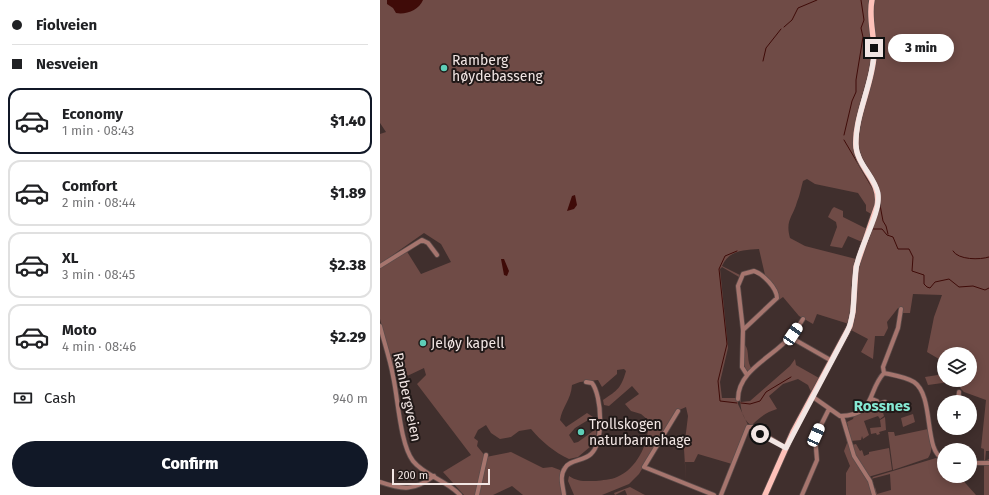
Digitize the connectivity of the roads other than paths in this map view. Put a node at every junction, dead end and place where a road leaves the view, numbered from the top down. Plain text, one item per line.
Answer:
1 (872, 0) edge
2 (437, 255) dead end
3 (380, 266) edge
4 (901, 309) dead end
5 (802, 319) dead end
6 (380, 326) edge
7 (742, 330) junction
8 (790, 337) junction
9 (832, 362) junction
10 (884, 373) junction
11 (747, 375) junction
12 (586, 382) dead end
13 (959, 392) dead end
14 (959, 395) edge
15 (812, 398) junction
16 (738, 399) dead end
17 (872, 399) junction
18 (885, 402) dead end
19 (878, 404) junction
20 (866, 406) junction
21 (829, 409) junction
22 (678, 411) dead end
23 (842, 416) junction
24 (786, 448) junction
25 (486, 455) dead end
26 (937, 456) edge
27 (977, 463) edge
28 (989, 463) edge
29 (434, 476) junction
30 (380, 482) edge
31 (460, 495) edge
32 (477, 495) edge
33 (564, 495) edge
34 (714, 495) edge
35 (721, 495) edge
36 (765, 495) edge
37 (802, 495) edge
38 (874, 495) edge

1 - 9 main road
2 - 3 street
4 - 10 street
5 - 8 street
6 - 29 street, Rambergveien
7 - 7 street
7 - 11 street
8 - 9 street
8 - 11 street
9 - 15 main road
10 - 17 street
10 - 26 street
11 - 16 street
12 - 33 street
13 - 14 street
15 - 21 street
15 - 24 main road
17 - 19 street
17 - 20 street
18 - 19 street
19 - 20 street
20 - 23 street
21 - 23 street
21 - 37 street
22 - 34 street
23 - 38 street
24 - 35 street
24 - 36 main road
25 - 32 street
27 - 28 street
29 - 30 street
29 - 31 street, Rambergveien

